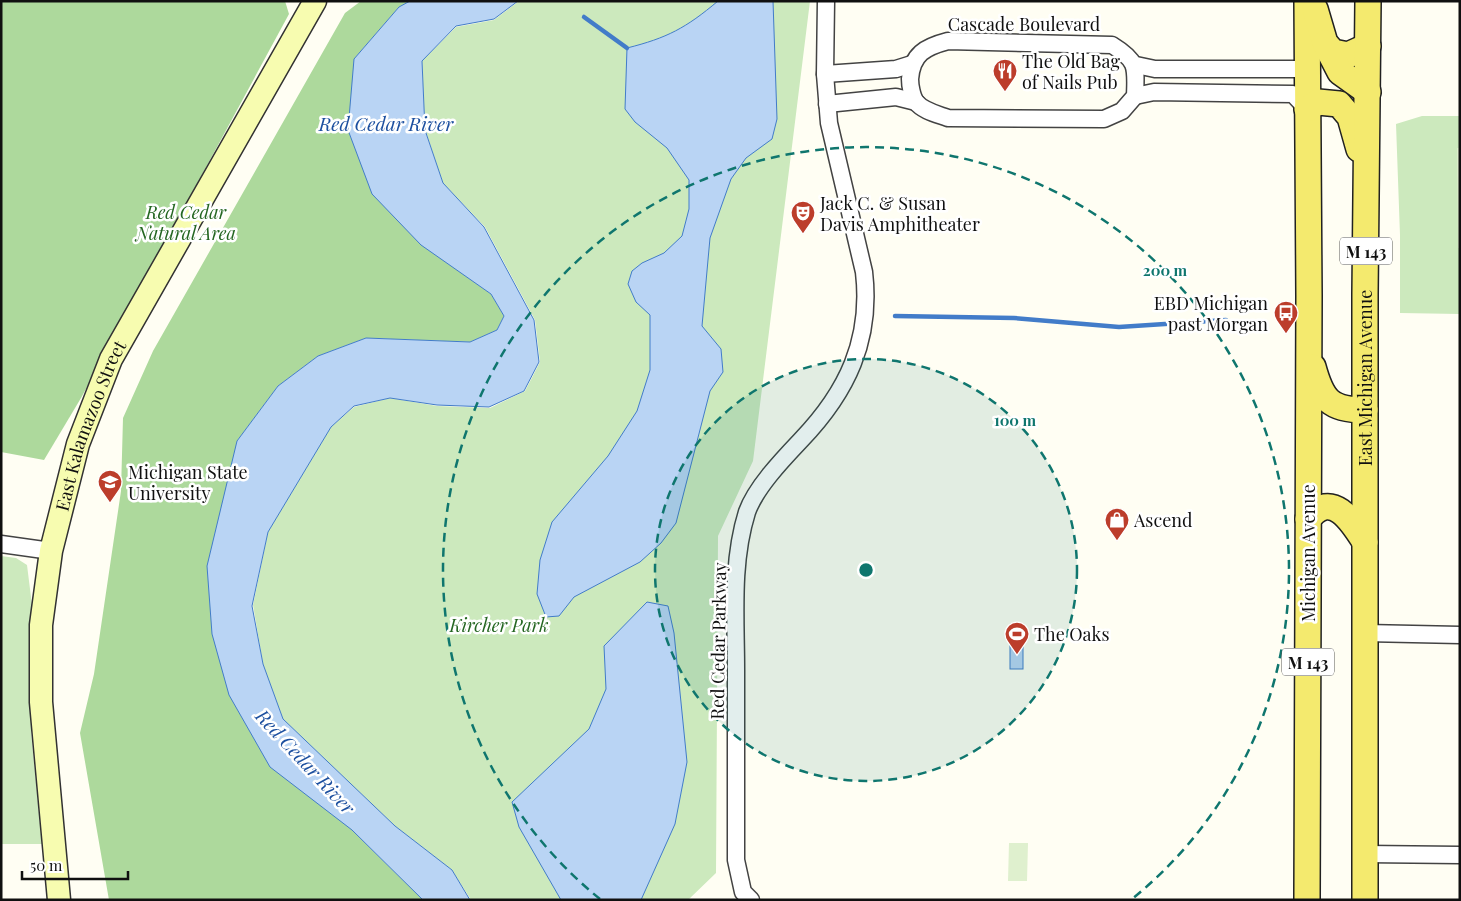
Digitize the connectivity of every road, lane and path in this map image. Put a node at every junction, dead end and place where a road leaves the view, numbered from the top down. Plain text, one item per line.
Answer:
1 (315, 1) edge
2 (826, 1) edge
3 (1307, 1) edge
4 (1312, 1) edge
5 (1368, 1) edge
6 (1325, 43) junction
7 (1368, 46) junction
8 (912, 64) junction
9 (1136, 65) junction
10 (1307, 69) junction
11 (825, 74) junction
12 (1368, 92) junction
13 (1135, 96) junction
14 (916, 102) junction
15 (827, 104) junction
16 (1307, 110) junction
17 (1350, 117) junction
18 (1366, 188) junction
19 (1308, 348) junction
20 (1365, 410) junction
21 (1308, 519) junction
22 (1365, 542) junction
23 (1, 544) edge
24 (51, 551) junction
25 (1365, 633) junction
26 (1460, 634) edge
27 (1365, 854) junction
28 (1460, 855) edge
29 (59, 900) edge
30 (750, 900) edge
31 (1307, 900) edge
32 (1365, 900) edge

1 - 24 street, East Kalamazoo Street
2 - 11 street, Red Cedar Parkway
3 - 10 main road, M 143
4 - 6 main road
5 - 7 main road, East Michigan Avenue / M 143
6 - 7 main road
6 - 12 main road
7 - 12 main road, East Michigan Avenue / M 143
8 - 9 street, Cascade Boulevard
8 - 11 street
8 - 14 street
9 - 10 street
9 - 13 street
10 - 16 main road, M 143
10 - 17 main road
11 - 15 street, Red Cedar Parkway
12 - 18 main road, East Michigan Avenue / M 143
13 - 14 street
13 - 16 street
14 - 15 street
15 - 30 street, Red Cedar Parkway
16 - 17 main road
16 - 19 main road, Michigan Avenue / M 143
17 - 18 main road
18 - 20 main road, East Michigan Avenue / M 143
19 - 20 main road
19 - 21 main road, Michigan Avenue / M 143
20 - 22 main road, East Michigan Avenue / M 143
21 - 22 main road
21 - 31 main road, Michigan Avenue / M 143
22 - 25 main road, East Michigan Avenue / M 143
23 - 24 street
24 - 29 street, East Kalamazoo Street
25 - 26 street
25 - 27 main road, East Michigan Avenue / M 143
27 - 28 street
27 - 32 main road, M 143

